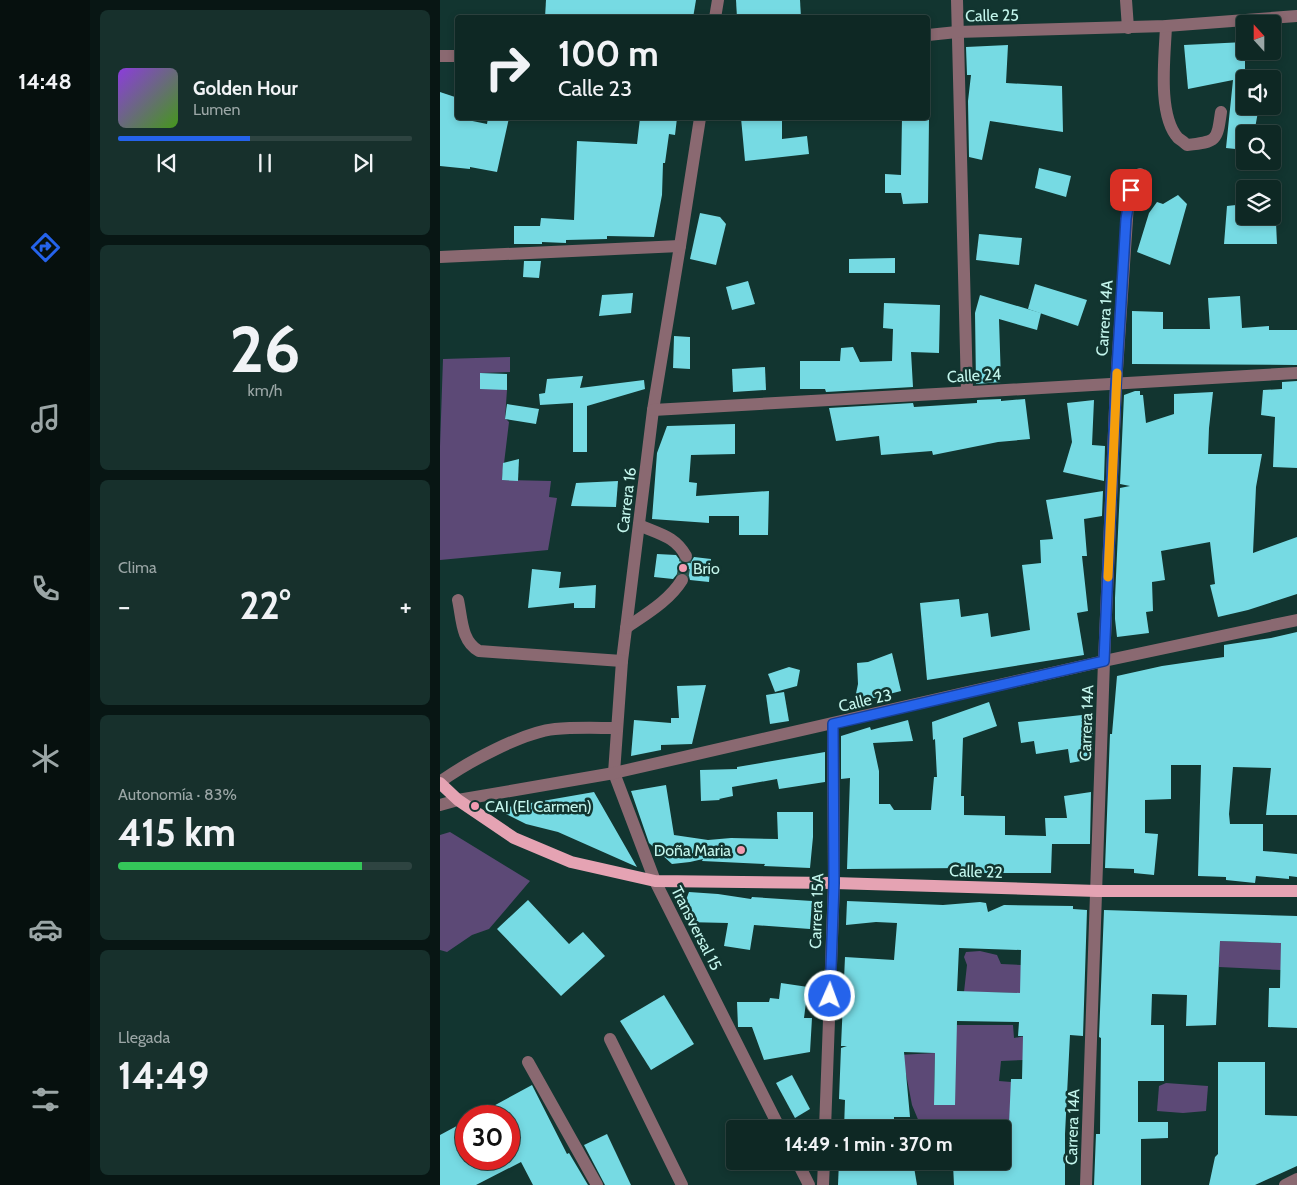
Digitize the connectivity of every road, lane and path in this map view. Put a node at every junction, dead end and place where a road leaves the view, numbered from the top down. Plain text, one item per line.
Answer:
1 (718, 0) edge
2 (957, 0) edge
3 (1126, 0) edge
4 (716, 15) edge
5 (1297, 16) edge
6 (1166, 26) junction
7 (1128, 28) junction
8 (957, 32) junction
9 (930, 35) edge
10 (440, 56) edge
11 (455, 56) edge
12 (1221, 112) dead end
13 (700, 120) edge
14 (1140, 174) dead end
15 (680, 246) junction
16 (440, 257) edge
17 (1297, 373) edge
18 (1116, 385) junction
19 (967, 391) junction
20 (653, 410) junction
21 (639, 525) junction
22 (686, 556) dead end
23 (682, 580) tunnel mouth
24 (458, 600) dead end
25 (1297, 620) edge
26 (626, 628) junction
27 (622, 661) junction
28 (1104, 661) junction
29 (833, 724) junction
30 (617, 728) junction
31 (614, 773) junction
32 (440, 782) edge
33 (458, 800) junction
34 (440, 805) edge
35 (655, 881) junction
36 (834, 883) junction
37 (1096, 891) junction
38 (1297, 891) edge
39 (610, 1039) dead end
40 (528, 1062) dead end
41 (775, 1120) edge
42 (825, 1120) edge
43 (802, 1170) edge
44 (824, 1170) edge
45 (1297, 1179) edge
46 (597, 1185) edge
47 (682, 1185) edge
48 (809, 1185) edge
49 (823, 1185) edge
50 (1086, 1185) edge
51 (1285, 1185) edge

1 - 4 street
2 - 8 street
3 - 7 street
5 - 6 street, Calle 25
6 - 7 street, Calle 25
6 - 12 street
7 - 8 street, Calle 25
8 - 9 street, Calle 25
8 - 19 street
10 - 11 street
13 - 15 street, Carrera 16
14 - 18 street, Carrera 14A
15 - 16 street
15 - 20 street, Carrera 16
17 - 18 street, Calle 24
18 - 19 street, Calle 24
18 - 28 street, Carrera 14A
19 - 20 street, Calle 24
20 - 21 street, Carrera 16
21 - 22 street
21 - 26 street, Carrera 16
23 - 26 street
24 - 27 street
25 - 28 street, Calle 23
26 - 27 street, Carrera 16
27 - 30 street, Carrera 16
28 - 29 street, Calle 23
28 - 37 street, Carrera 14A
29 - 31 street, Calle 23
29 - 36 street, Carrera 15A
30 - 31 street, Carrera 16
30 - 32 street
31 - 33 street, Calle 23
31 - 35 street, Carrera 16
32 - 33 main road, Transversal 15
33 - 34 street, Calle 23
33 - 35 main road, Transversal 15
35 - 36 main road, Calle 22
35 - 41 street, Transversal 15
36 - 37 main road, Calle 22
36 - 42 street, Carrera 15A
37 - 38 main road, Calle 22
37 - 50 street, Carrera 14A
39 - 47 street
40 - 46 street
43 - 48 street
44 - 49 street
45 - 51 street

